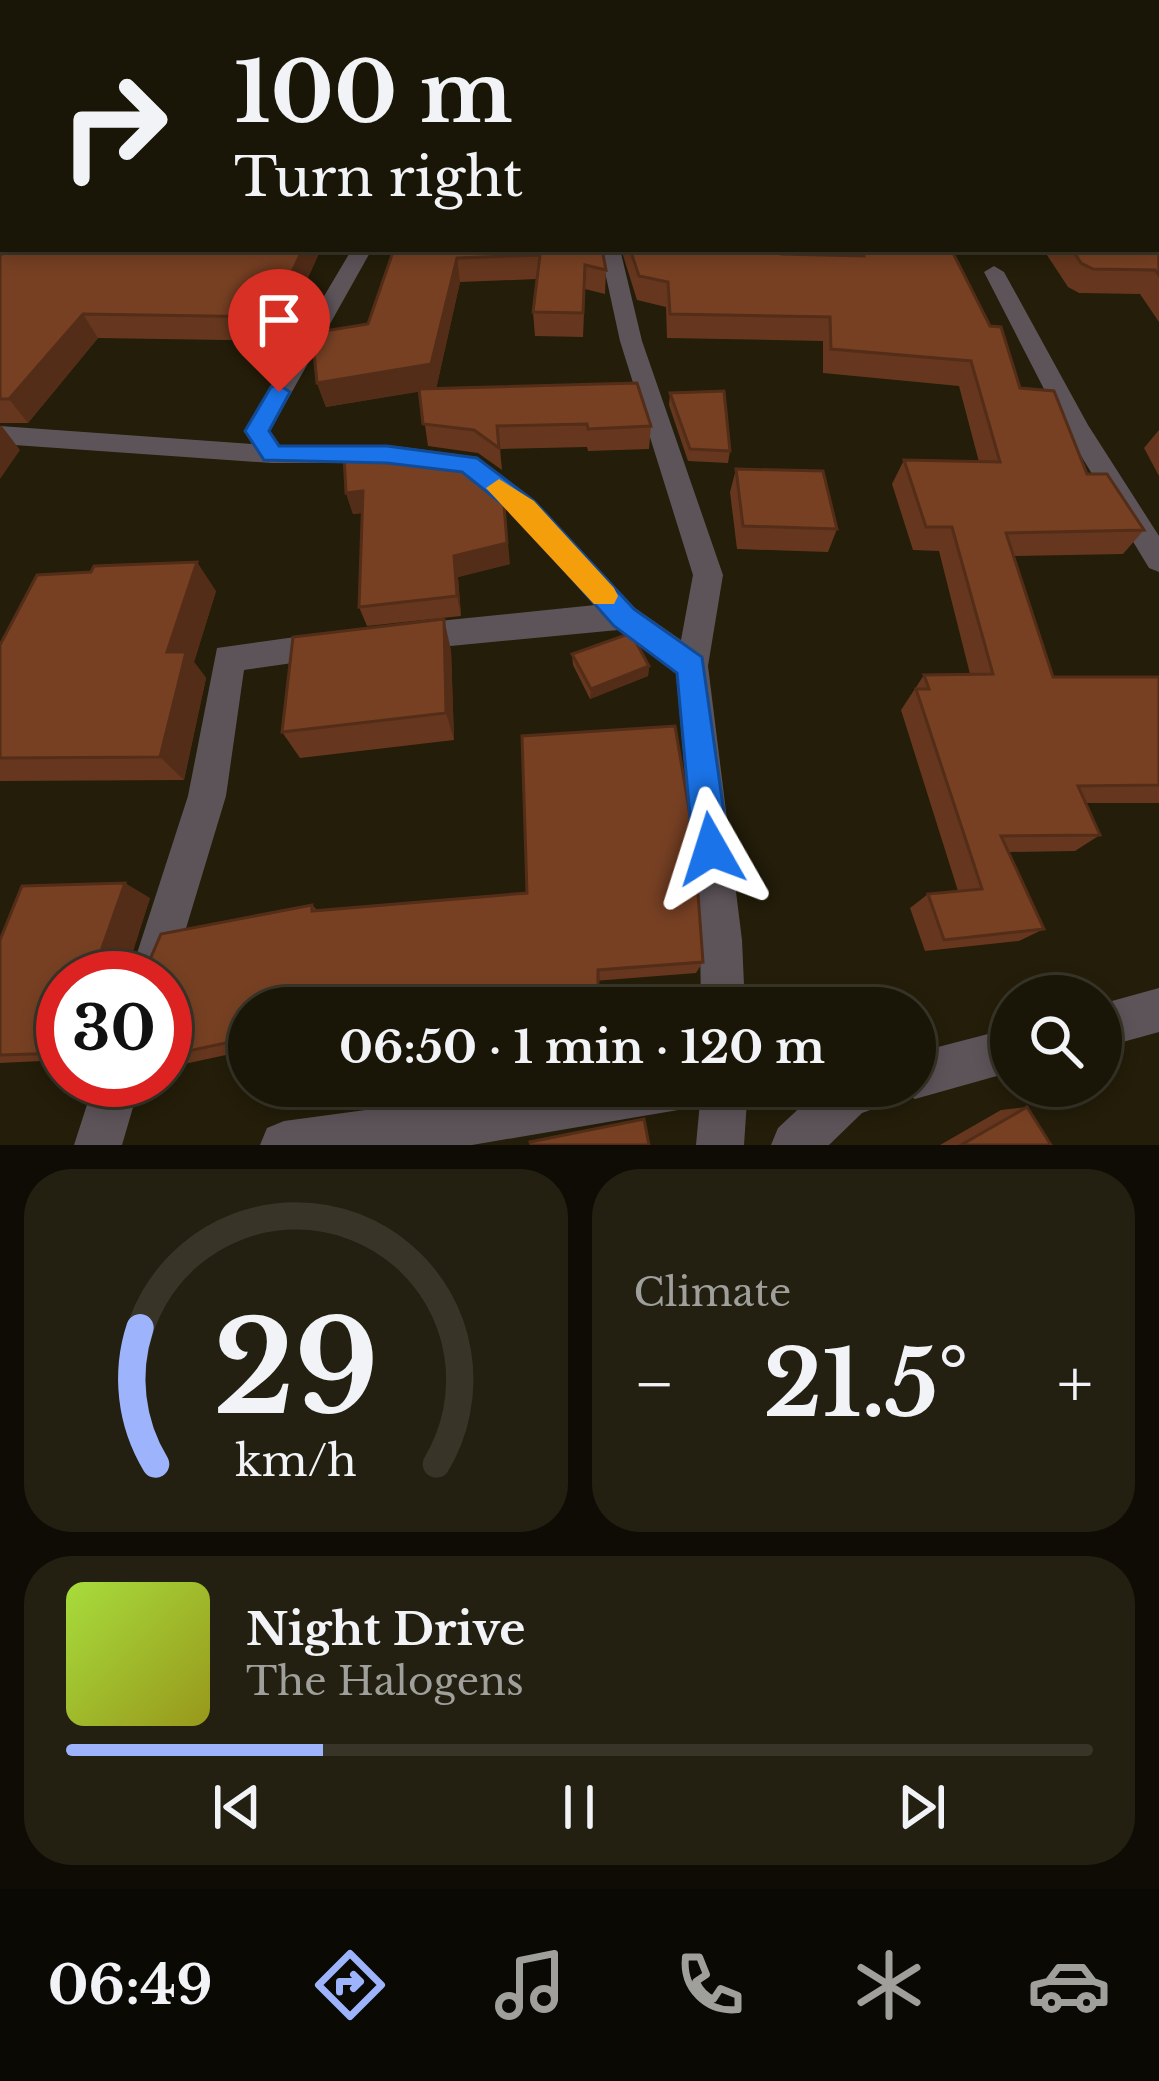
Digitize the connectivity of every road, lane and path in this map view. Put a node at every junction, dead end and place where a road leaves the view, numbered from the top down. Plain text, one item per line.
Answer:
1 (360, 252) edge
2 (611, 252) edge
3 (994, 272) dead end
4 (0, 435) edge
5 (272, 454) junction
6 (1159, 560) edge
7 (624, 617) junction
8 (692, 666) junction
9 (158, 951) edge
10 (722, 987) edge
11 (1159, 1010) edge
12 (1122, 1020) edge
13 (990, 1056) edge
14 (936, 1070) edge
15 (110, 1107) edge
16 (561, 1107) edge
17 (723, 1107) edge
18 (834, 1107) edge
19 (98, 1145) edge
20 (284, 1145) edge
21 (720, 1145) edge
22 (795, 1145) edge

1 - 5 street
2 - 8 street
3 - 6 street
4 - 5 street
5 - 7 street
7 - 8 street
7 - 9 street
8 - 10 street
11 - 12 street
13 - 14 street
15 - 19 street
16 - 20 street
17 - 21 street
18 - 22 street

